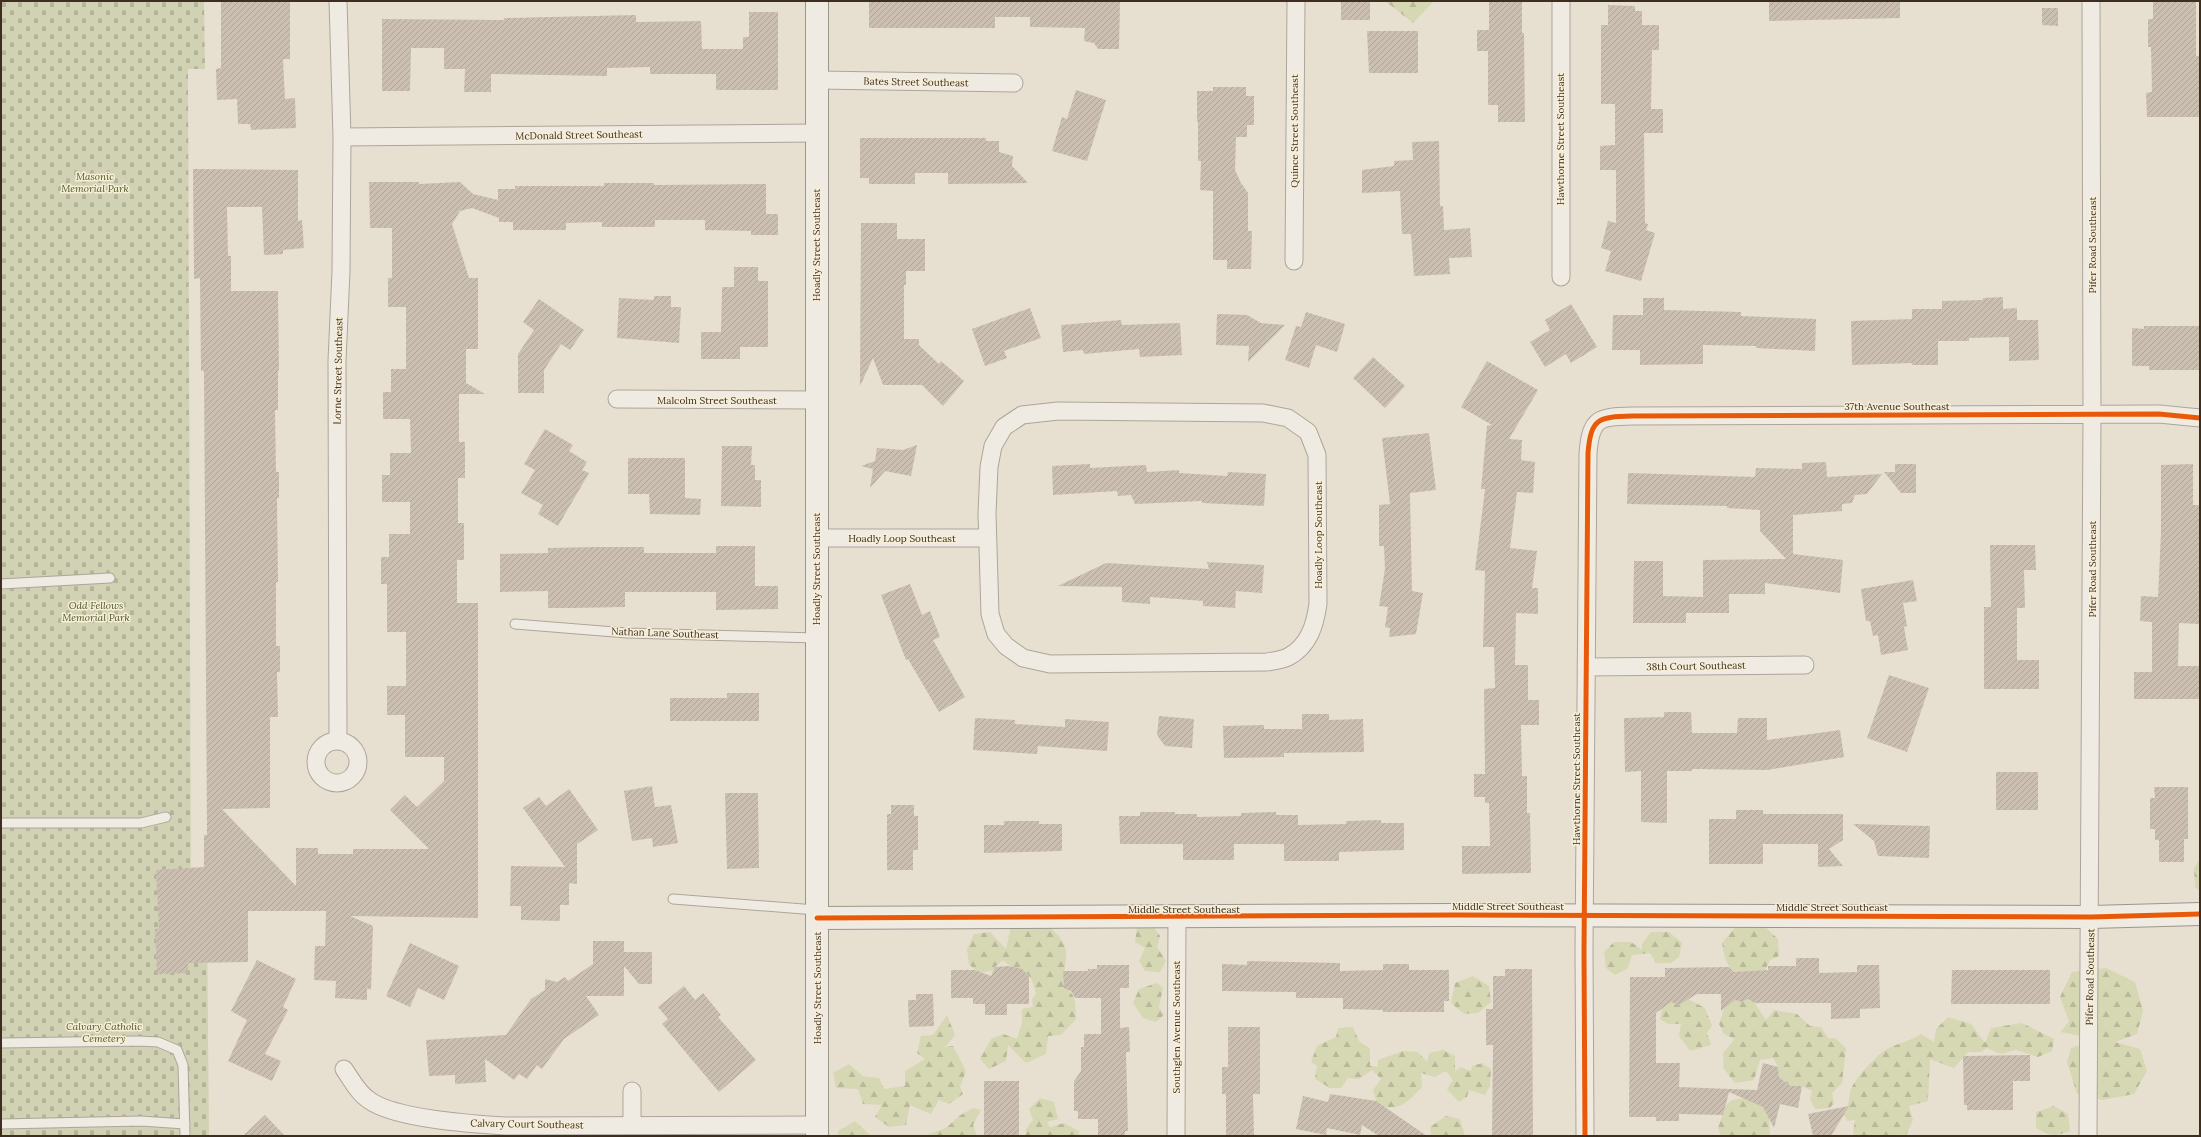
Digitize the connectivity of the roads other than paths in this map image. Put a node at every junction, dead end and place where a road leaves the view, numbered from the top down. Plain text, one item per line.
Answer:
1 (338, 1) edge
2 (817, 1) edge
3 (1296, 1) edge
4 (1561, 1) edge
5 (2091, 1) edge
6 (817, 80) junction
7 (1014, 83) dead end
8 (816, 133) junction
9 (342, 137) junction
10 (1294, 261) dead end
11 (1561, 277) dead end
12 (618, 399) dead end
13 (816, 400) junction
14 (2092, 415) junction
15 (2200, 418) edge
16 (1595, 423) joint
17 (816, 538) junction
18 (987, 538) junction
19 (110, 578) dead end
20 (1, 584) edge
21 (515, 624) dead end
22 (816, 638) junction
23 (1805, 665) dead end
24 (1586, 667) junction
25 (338, 741) dead end
26 (166, 817) dead end
27 (1, 822) edge
28 (673, 899) dead end
29 (816, 914) junction
30 (2200, 914) edge
31 (1584, 915) junction
32 (2091, 917) junction
33 (1177, 918) junction
34 (1, 1043) edge
35 (344, 1069) dead end
36 (632, 1091) dead end
37 (1, 1124) edge
38 (185, 1124) junction
39 (632, 1125) junction
40 (817, 1131) edge
41 (185, 1136) edge
42 (1176, 1136) edge
43 (1585, 1136) edge
44 (2088, 1136) edge

1 - 9 street, Lorne Street Southeast
2 - 6 street, Hoadly Street Southeast
3 - 10 street, Quince Street Southeast
4 - 11 street, Hawthorne Street Southeast
5 - 14 street, Pifer Road Southeast
6 - 7 street, Bates Street Southeast
6 - 8 street, Hoadly Street Southeast
8 - 9 street, McDonald Street Southeast
8 - 13 street, Hoadly Street Southeast
9 - 25 street, Lorne Street Southeast
12 - 13 street, Malcolm Street Southeast
13 - 17 street, Hoadly Street Southeast
14 - 15 street, 37th Avenue Southeast
14 - 16 street, 37th Avenue Southeast
14 - 32 street, Pifer Road Southeast
16 - 24 street, Hawthorne Street Southeast
17 - 18 street, Hoadly Loop Southeast
17 - 22 street, Hoadly Street Southeast
18 - 18 street, Hoadly Loop Southeast
19 - 20 lane
21 - 22 lane, Nathan Lane Southeast
22 - 29 street, Hoadly Street Southeast
23 - 24 street, 38th Court Southeast
24 - 31 street, Hawthorne Street Southeast
26 - 27 lane
28 - 29 lane
29 - 33 street, Middle Street Southeast
29 - 40 street, Hoadly Street Southeast
30 - 32 street, Middle Street Southeast
31 - 32 street, Middle Street Southeast
31 - 33 street, Middle Street Southeast
31 - 43 street, Hawthorne Street Southeast
32 - 44 street, Pifer Road Southeast
33 - 42 street, Southglen Avenue Southeast
34 - 38 lane
35 - 39 street, Calvary Court Southeast
36 - 39 street
37 - 38 lane
38 - 41 lane
39 - 40 street, Calvary Court Southeast

